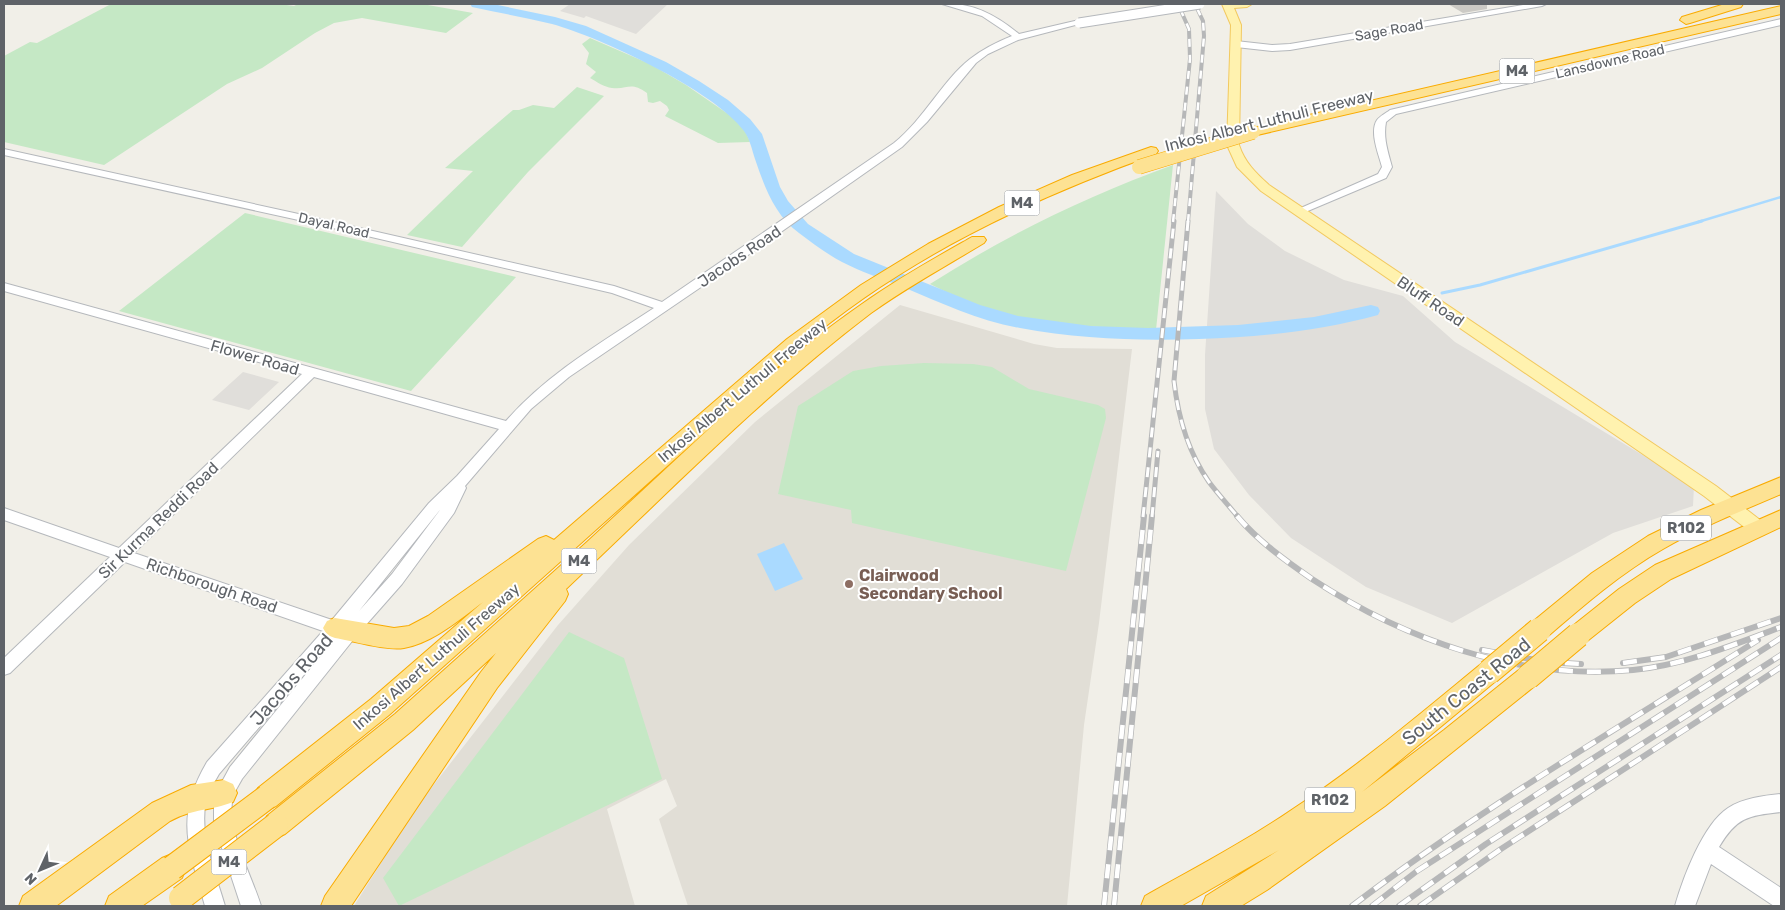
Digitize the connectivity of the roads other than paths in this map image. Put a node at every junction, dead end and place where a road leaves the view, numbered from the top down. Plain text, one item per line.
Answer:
1 (946, 4) edge
2 (1200, 4) edge
3 (1247, 4) edge
4 (1542, 4) edge
5 (1736, 4) edge
6 (1765, 4) edge
7 (1228, 5) edge
8 (1781, 10) edge
9 (1781, 22) edge
10 (1668, 27) junction
11 (1018, 37) junction
12 (1236, 44) junction
13 (1253, 126) junction
14 (4, 152) edge
15 (1299, 212) junction
16 (4, 287) edge
17 (875, 293) junction
18 (663, 307) junction
19 (311, 373) junction
20 (507, 426) junction
21 (641, 475) junction
22 (1781, 485) edge
23 (1731, 505) junction
24 (4, 514) edge
25 (1781, 518) edge
26 (1758, 528) junction
27 (595, 548) junction
28 (123, 554) junction
29 (343, 629) junction
30 (4, 668) edge
31 (211, 794) junction
32 (1781, 803) edge
33 (1708, 851) junction
34 (1781, 899) edge
35 (175, 902) edge
36 (33, 906) edge
37 (119, 906) edge
38 (215, 906) edge
39 (251, 906) edge
40 (335, 906) edge
41 (1155, 906) edge
42 (1216, 906) edge
43 (1685, 906) edge

1 - 11 street
2 - 11 street, Jacobs Road, bridge
3 - 7 main road
4 - 12 street, Sage Road
5 - 10 highway
6 - 10 highway, Inkosi Albert Luthuli Freeway / M4
7 - 12 main road, Bluff Road
8 - 13 highway, Inkosi Albert Luthuli Freeway / M4
9 - 15 street, Lansdowne Road
10 - 13 highway, Inkosi Albert Luthuli Freeway / M4
11 - 18 street, Jacobs Road
12 - 15 main road, Bluff Road
13 - 17 highway, Inkosi Albert Luthuli Freeway / M4, bridge
13 - 17 highway, Inkosi Albert Luthuli Freeway / M4
14 - 18 street, Dayal Road
15 - 23 main road, Bluff Road
16 - 19 street, Flower Road
17 - 21 highway, Inkosi Albert Luthuli Freeway / M4
17 - 27 highway, Inkosi Albert Luthuli Freeway / M4
18 - 20 street, Jacobs Road
19 - 20 street, Flower Road
19 - 28 street, Sir Kurma Reddi Road
20 - 29 street, Jacobs Road
21 - 29 highway
21 - 37 highway, Inkosi Albert Luthuli Freeway / M4, bridge
22 - 23 highway, South Coast Road / R102
23 - 26 main road, Bluff Road
23 - 41 highway, South Coast Road / R102, bridge
24 - 28 street, Richborough Road
25 - 26 highway, South Coast Road / R102
26 - 42 highway, South Coast Road / R102, bridge
27 - 35 highway, Inkosi Albert Luthuli Freeway / M4, bridge
27 - 40 highway
28 - 29 street, Richborough Road
28 - 30 street, Sir Kurma Reddi Road
29 - 31 street, Jacobs Road
29 - 31 street, Jacobs Road
31 - 36 highway
31 - 38 street, Jacobs Road
31 - 39 street, Jacobs Road
32 - 33 street
33 - 34 street
33 - 43 street

